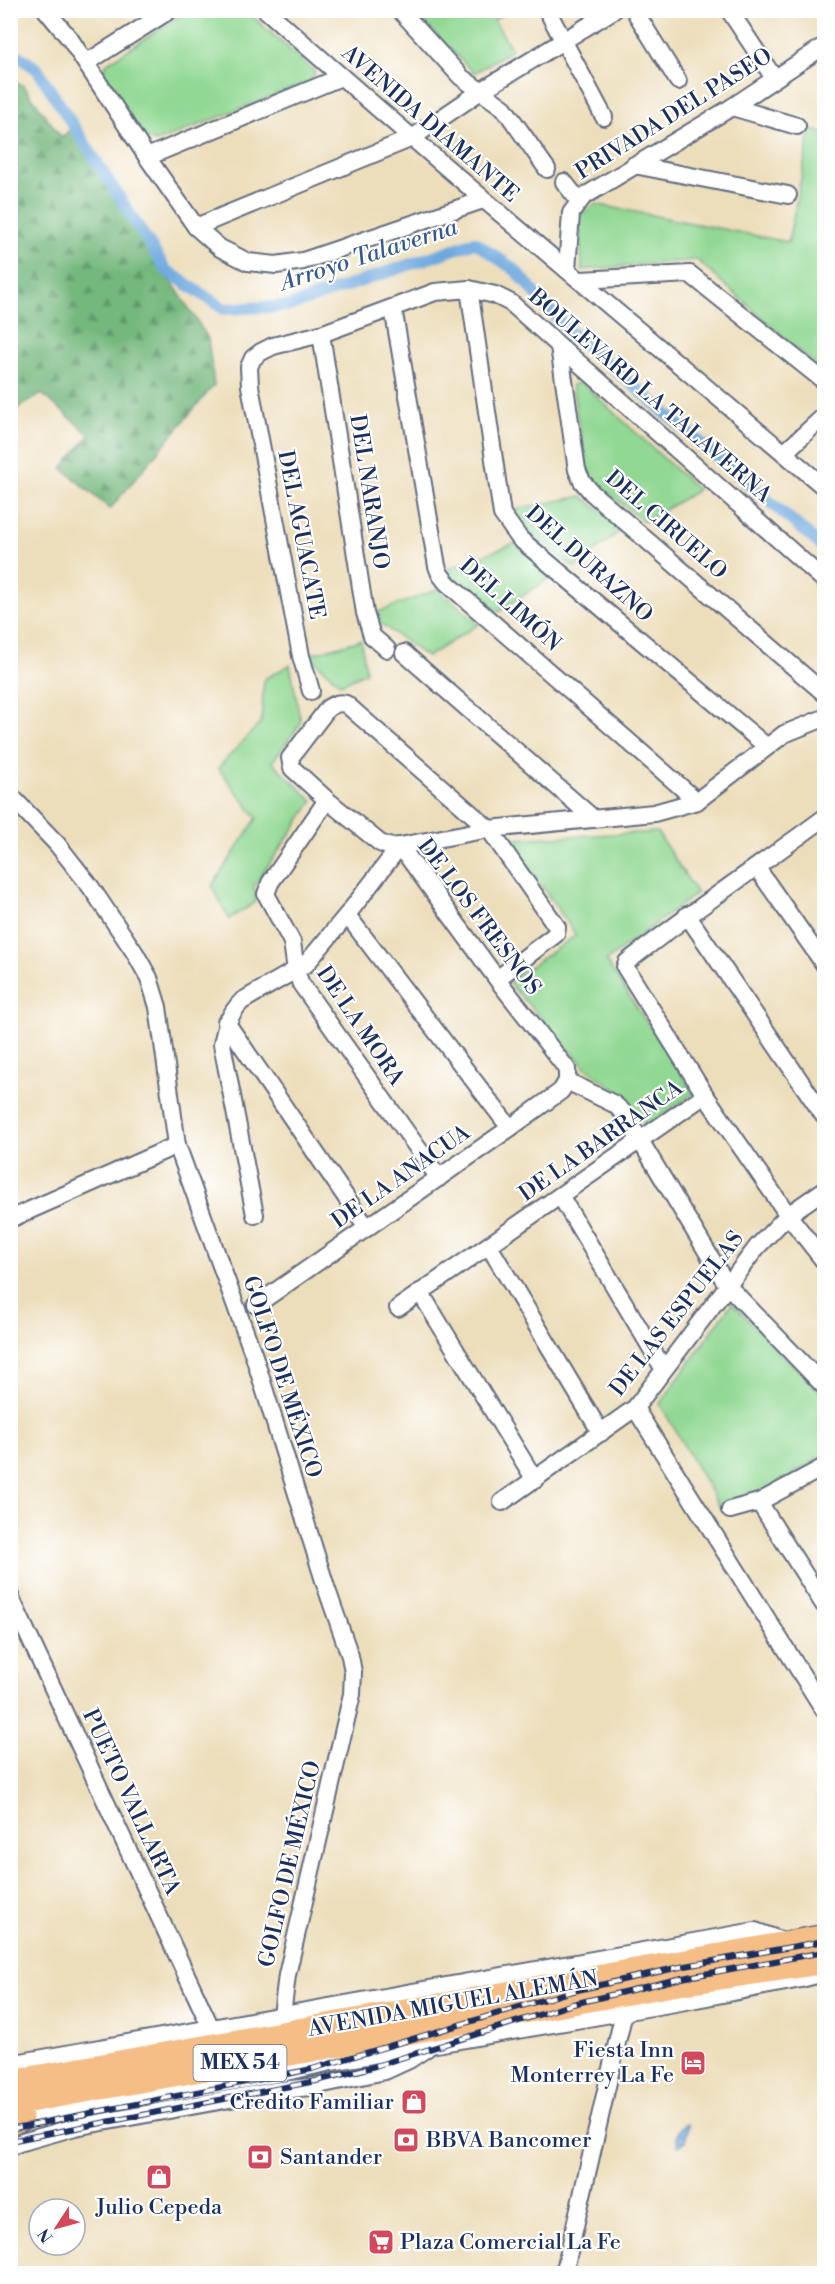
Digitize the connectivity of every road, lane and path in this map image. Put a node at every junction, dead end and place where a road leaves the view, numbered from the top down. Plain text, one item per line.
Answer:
1 (46, 10) edge
2 (170, 10) edge
3 (266, 10) edge
4 (400, 10) edge
5 (547, 10) edge
6 (614, 10) edge
7 (634, 10) edge
8 (729, 10) edge
9 (564, 40) junction
10 (825, 46) edge
11 (86, 63) junction
12 (341, 77) junction
13 (774, 78) junction
14 (678, 81) dead end
15 (481, 91) junction
16 (732, 107) junction
17 (604, 117) dead end
18 (797, 126) dead end
19 (412, 138) junction
20 (147, 158) junction
21 (634, 165) junction
22 (547, 169) dead end
23 (564, 182) dead end
24 (788, 195) dead end
25 (483, 200) junction
26 (579, 201) junction
27 (196, 227) junction
28 (574, 275) junction
29 (469, 289) junction
30 (393, 308) junction
31 (321, 334) junction
32 (559, 346) junction
33 (825, 381) edge
34 (250, 386) joint
35 (825, 416) edge
36 (784, 453) junction
37 (825, 488) edge
38 (825, 580) edge
39 (387, 649) dead end
40 (404, 653) dead end
41 (311, 691) dead end
42 (825, 693) edge
43 (825, 718) edge
44 (766, 746) junction
45 (10, 795) edge
46 (327, 800) junction
47 (697, 801) junction
48 (825, 818) edge
49 (594, 819) junction
50 (489, 829) junction
51 (400, 846) junction
52 (757, 868) junction
53 (347, 915) junction
54 (687, 915) junction
55 (825, 964) edge
56 (296, 971) junction
57 (497, 980) junction
58 (226, 1022) junction
59 (567, 1081) junction
60 (705, 1095) junction
61 (825, 1116) edge
62 (510, 1128) junction
63 (639, 1142) junction
64 (177, 1145) junction
65 (439, 1179) junction
66 (825, 1190) edge
67 (561, 1197) junction
68 (255, 1215) dead end
69 (788, 1215) junction
70 (10, 1219) edge
71 (367, 1228) junction
72 (489, 1246) junction
73 (825, 1261) edge
74 (727, 1285) junction
75 (420, 1292) junction
76 (256, 1305) dead end
77 (398, 1308) dead end
78 (663, 1368) junction
79 (825, 1386) edge
80 (635, 1408) junction
81 (601, 1433) junction
82 (825, 1467) edge
83 (535, 1480) junction
84 (502, 1502) dead end
85 (759, 1502) junction
86 (730, 1510) dead end
87 (10, 1596) edge
88 (825, 1605) edge
89 (825, 1710) edge
90 (825, 1937) edge
91 (789, 1943) junction
92 (825, 1962) edge
93 (825, 1973) edge
94 (467, 2011) junction
95 (624, 2012) junction
96 (282, 2015) junction
97 (211, 2028) junction
98 (10, 2064) edge
99 (10, 2082) edge
100 (145, 2106) junction
101 (14, 2117) edge
102 (10, 2147) edge
103 (564, 2274) edge

1 - 11 street
2 - 11 street
3 - 12 street, AVENIDA DIAMANTE
4 - 15 street
5 - 9 street
6 - 9 street
7 - 14 street
8 - 13 street
9 - 15 street
9 - 17 street
10 - 13 street, PRIVADA DEL PASEO
11 - 20 street
12 - 19 street, AVENIDA DIAMANTE
12 - 20 street
13 - 16 street, PRIVADA DEL PASEO
15 - 19 street
15 - 22 street
16 - 18 street
16 - 21 street, PRIVADA DEL PASEO
19 - 25 street, AVENIDA DIAMANTE
19 - 27 street
20 - 27 street
21 - 24 street
21 - 26 street, PRIVADA DEL PASEO
23 - 26 street
25 - 27 street
25 - 28 street, AVENIDA DIAMANTE
26 - 28 street, PRIVADA DEL PASEO
28 - 33 street
28 - 36 street
29 - 30 street, BOULEVARD LA TALAVERNA
29 - 32 street, BOULEVARD LA TALAVERNA
29 - 44 street, DEL DURAZNO
30 - 31 street, BOULEVARD LA TALAVERNA
30 - 47 street, DEL LIMÓN
31 - 34 street, BOULEVARD LA TALAVERNA
31 - 39 street, DEL NARANJO
32 - 38 street, BOULEVARD LA TALAVERNA
32 - 42 street, DEL CIRUELO
34 - 41 street, DEL AGUACATE
35 - 36 street
36 - 37 street
40 - 49 street
43 - 44 street
44 - 47 street
45 - 64 street, GOLFO DE MÉXICO
46 - 50 street, DE LOS FRESNOS
46 - 51 street, DE LOS FRESNOS
46 - 56 street, DE LA MORA
47 - 49 street
48 - 52 street, DE LA BARRANCA
49 - 50 street
50 - 51 street
50 - 57 street
51 - 53 street
51 - 57 street, DE LOS FRESNOS
52 - 54 street, DE LA BARRANCA
52 - 55 street
53 - 56 street
53 - 62 street
54 - 60 street, DE LA BARRANCA
54 - 61 street
56 - 58 street
56 - 65 street, DE LA MORA
57 - 59 street, DE LOS FRESNOS
58 - 68 street
58 - 71 street
59 - 62 street, DE LA ANACUA
59 - 63 street
60 - 63 street, DE LA BARRANCA
60 - 69 street
62 - 65 street, DE LA ANACUA
63 - 67 street, DE LA BARRANCA
63 - 74 street
64 - 70 street
64 - 96 street, GOLFO DE MÉXICO
65 - 71 street, DE LA ANACUA
66 - 69 street, DE LAS ESPUELAS
67 - 72 street, DE LA BARRANCA
67 - 78 street
69 - 73 street
69 - 74 street, DE LAS ESPUELAS
71 - 76 street, DE LA ANACUA
72 - 75 street, DE LA BARRANCA
72 - 81 street
74 - 78 street, DE LAS ESPUELAS
74 - 79 street
75 - 77 street, DE LA BARRANCA
75 - 83 street
78 - 80 street, DE LAS ESPUELAS
80 - 81 street, DE LAS ESPUELAS
80 - 89 street
81 - 83 street, DE LAS ESPUELAS
82 - 85 street
83 - 84 street, DE LAS ESPUELAS
85 - 86 street
85 - 88 street
87 - 97 street, PUETO VALLARTA
90 - 91 highway, AVENIDA MIGUEL ALEMÁN / MEX 54
91 - 94 highway, AVENIDA MIGUEL ALEMÁN / MEX 54
91 - 96 street
92 - 94 highway, AVENIDA MIGUEL ALEMÁN / MEX 54
93 - 95 street
94 - 99 highway, AVENIDA MIGUEL ALEMÁN / MEX 54
94 - 101 highway, AVENIDA MIGUEL ALEMÁN / MEX 54
95 - 100 street
95 - 103 street
96 - 97 street
97 - 98 street
100 - 101 street
100 - 102 street

